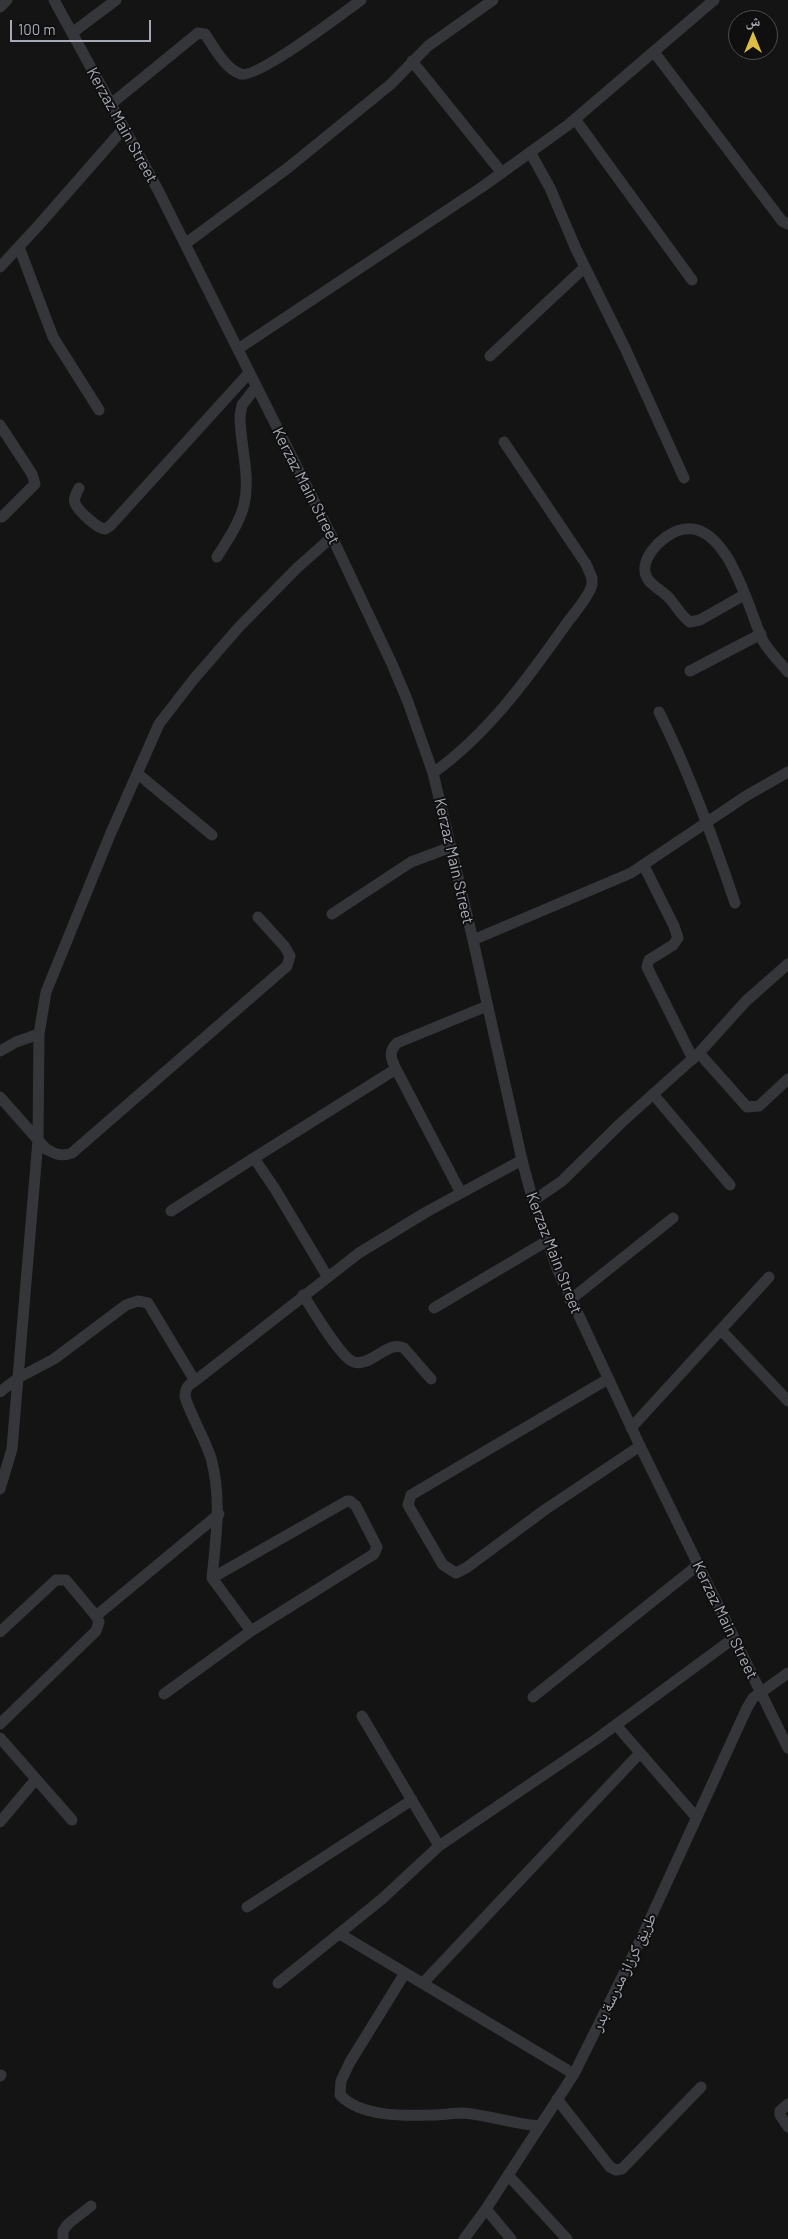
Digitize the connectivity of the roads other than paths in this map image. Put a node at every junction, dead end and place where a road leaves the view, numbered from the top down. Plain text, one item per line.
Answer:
1 (7, 0) edge
2 (54, 0) edge
3 (116, 0) edge
4 (361, 0) edge
5 (493, 0) edge
6 (714, 0) edge
7 (0, 7) edge
8 (72, 33) junction
9 (654, 52) junction
10 (412, 61) junction
11 (111, 104) junction
12 (576, 119) junction
13 (124, 128) junction
14 (530, 152) junction
15 (502, 173) junction
16 (788, 224) edge
17 (185, 244) junction
18 (19, 247) junction
19 (0, 267) edge
20 (585, 267) junction
21 (692, 280) dead end
22 (238, 349) junction
23 (490, 356) dead end
24 (249, 373) junction
25 (256, 387) junction
26 (99, 410) dead end
27 (0, 425) edge
28 (504, 442) dead end
29 (684, 478) dead end
30 (79, 488) dead end
31 (2, 517) dead end
32 (332, 537) junction
33 (217, 557) dead end
34 (744, 595) junction
35 (761, 634) junction
36 (690, 671) dead end
37 (788, 672) edge
38 (659, 712) dead end
39 (433, 773) junction
40 (138, 774) junction
41 (787, 775) edge
42 (708, 823) junction
43 (212, 835) dead end
44 (451, 847) junction
45 (644, 866) junction
46 (735, 902) dead end
47 (332, 914) dead end
48 (258, 917) dead end
49 (473, 940) junction
50 (788, 964) edge
51 (487, 1006) junction
52 (39, 1034) junction
53 (0, 1051) edge
54 (696, 1056) junction
55 (396, 1069) junction
56 (788, 1079) edge
57 (653, 1094) junction
58 (0, 1096) edge
59 (38, 1140) junction
60 (254, 1158) junction
61 (522, 1160) junction
62 (730, 1185) dead end
63 (461, 1193) junction
64 (533, 1201) junction
65 (171, 1212) dead end
66 (673, 1218) dead end
67 (547, 1241) junction
68 (327, 1276) junction
69 (769, 1277) dead end
70 (303, 1295) junction
71 (570, 1300) junction
72 (434, 1308) dead end
73 (721, 1330) junction
74 (18, 1378) junction
75 (431, 1379) dead end
76 (608, 1379) junction
77 (195, 1381) junction
78 (0, 1392) edge
79 (788, 1401) edge
80 (631, 1428) junction
81 (640, 1446) junction
82 (0, 1489) edge
83 (219, 1514) junction
84 (698, 1565) junction
85 (212, 1578) junction
86 (96, 1616) junction
87 (250, 1631) junction
88 (0, 1632) edge
89 (734, 1638) junction
90 (788, 1673) edge
91 (760, 1692) junction
92 (164, 1694) dead end
93 (533, 1696) dead end
94 (362, 1716) dead end
95 (0, 1724) edge
96 (616, 1725) junction
97 (0, 1738) edge
98 (788, 1748) edge
99 (640, 1752) junction
100 (36, 1779) junction
101 (412, 1800) junction
102 (696, 1817) junction
103 (72, 1820) dead end
104 (0, 1822) edge
105 (439, 1846) junction
106 (247, 1907) dead end
107 (340, 1934) junction
108 (405, 1973) junction
109 (278, 1983) dead end
110 (423, 1983) junction
111 (574, 2074) junction
112 (701, 2087) dead end
113 (557, 2099) junction
114 (788, 2104) edge
115 (540, 2126) junction
116 (788, 2127) edge
117 (508, 2174) junction
118 (91, 2206) dead end
119 (486, 2209) junction
120 (63, 2239) edge
121 (464, 2239) edge
122 (511, 2239) edge
123 (568, 2239) edge

1 - 7 street
2 - 8 street, Kerzaz Main Street
3 - 8 street
4 - 11 street
5 - 10 street
6 - 9 street
8 - 11 street, Kerzaz Main Street
9 - 12 street
9 - 16 street
10 - 15 street
10 - 17 street
11 - 13 street, Kerzaz Main Street
12 - 14 street
12 - 21 street
13 - 17 street, Kerzaz Main Street
13 - 18 street
14 - 15 street
14 - 20 street
15 - 22 street
17 - 22 street, Kerzaz Main Street
18 - 19 street
18 - 26 street
20 - 23 street
20 - 29 street
22 - 24 street, Kerzaz Main Street
24 - 25 street, Kerzaz Main Street
24 - 30 street
25 - 32 street, Kerzaz Main Street
25 - 33 street
27 - 31 street
28 - 39 street
32 - 39 street, Kerzaz Main Street
32 - 40 street
34 - 34 street
34 - 35 street
35 - 36 street
35 - 37 street
38 - 42 street
39 - 44 street, Kerzaz Main Street
40 - 43 street
40 - 52 street
41 - 42 street
42 - 45 street
42 - 46 street
44 - 47 street
44 - 49 street, Kerzaz Main Street
45 - 49 street
45 - 54 street
48 - 59 street
49 - 51 street, Kerzaz Main Street
50 - 54 street
51 - 55 street
51 - 61 street, Kerzaz Main Street
52 - 53 street
52 - 59 street
54 - 56 street
54 - 57 street
55 - 60 street
55 - 63 street
57 - 62 street
57 - 64 street
58 - 59 street
59 - 74 street
60 - 65 street
60 - 68 street
61 - 63 street
61 - 64 street, Kerzaz Main Street
63 - 68 street
64 - 67 street, Kerzaz Main Street
66 - 71 street
67 - 71 street, Kerzaz Main Street
67 - 72 street
68 - 70 street
69 - 73 street
70 - 75 street
70 - 77 street
71 - 76 street, Kerzaz Main Street
73 - 79 street
73 - 80 street
74 - 77 street
74 - 78 street
74 - 82 street
76 - 80 street, Kerzaz Main Street
76 - 81 street
77 - 83 street
80 - 81 street, Kerzaz Main Street
81 - 84 street, Kerzaz Main Street
83 - 85 street
83 - 86 street
84 - 89 street, Kerzaz Main Street
84 - 93 street
85 - 87 street
85 - 87 street
86 - 88 street
86 - 95 street
87 - 92 street
89 - 91 street, Kerzaz Main Street
89 - 96 street
90 - 91 street, طريق كرزاز مدرسة بدر
91 - 98 street, Kerzaz Main Street
91 - 102 street, طريق كرزاز مدرسة بدر
94 - 101 street
96 - 99 street
96 - 105 street
97 - 100 street
99 - 102 street
99 - 110 street
100 - 103 street
100 - 104 street
101 - 105 street
101 - 106 street
102 - 111 street, طريق كرزاز مدرسة بدر
105 - 107 street
107 - 108 street
107 - 109 street
108 - 110 street
108 - 115 street
110 - 111 street
111 - 113 street, طريق كرزاز مدرسة بدر
112 - 113 street
113 - 115 street, طريق كرزاز مدرسة بدر
114 - 116 street
115 - 117 street, طريق كرزاز مدرسة بدر
117 - 119 street, طريق كرزاز مدرسة بدر
117 - 123 street
118 - 120 street
119 - 121 street, طريق كرزاز مدرسة بدر
119 - 122 street

